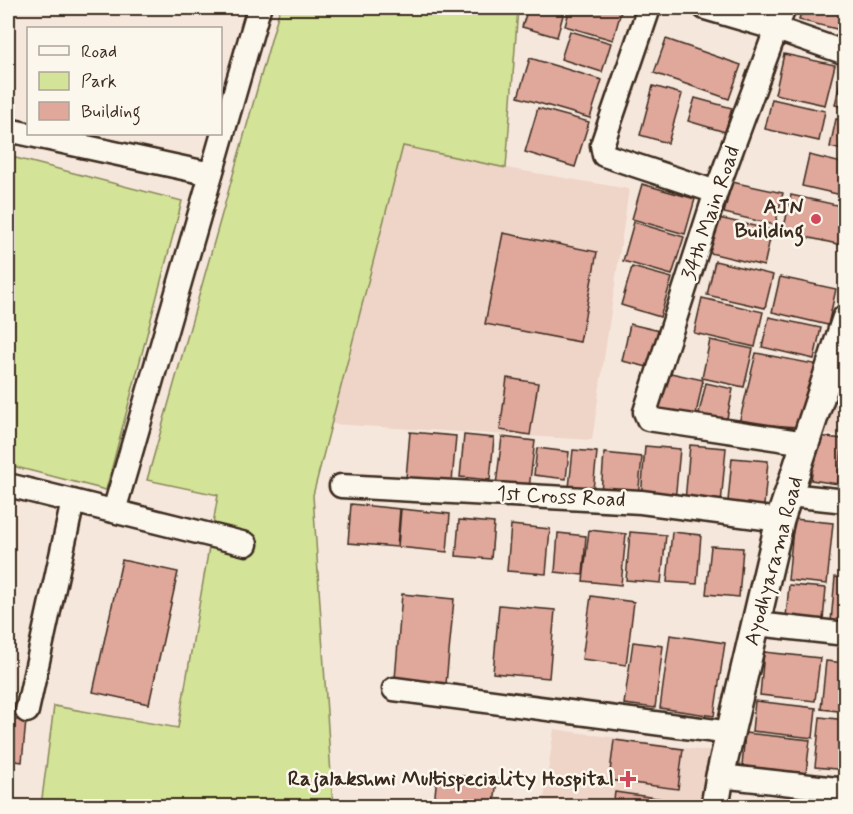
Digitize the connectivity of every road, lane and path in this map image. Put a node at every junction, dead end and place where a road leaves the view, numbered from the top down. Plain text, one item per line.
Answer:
1 (259, 8) edge
2 (649, 8) edge
3 (705, 8) edge
4 (783, 8) edge
5 (777, 29) junction
6 (846, 53) edge
7 (8, 130) edge
8 (27, 134) edge
9 (31, 135) edge
10 (211, 174) junction
11 (716, 192) junction
12 (846, 319) edge
13 (806, 443) junction
14 (8, 485) edge
15 (341, 486) dead end
16 (789, 495) junction
17 (73, 501) junction
18 (846, 501) edge
19 (114, 511) junction
20 (780, 520) junction
21 (246, 544) dead end
22 (757, 624) junction
23 (846, 634) edge
24 (394, 689) dead end
25 (27, 711) dead end
26 (731, 733) junction
27 (720, 776) junction
28 (846, 790) edge
29 (715, 807) edge

1 - 10 street
2 - 11 street
3 - 5 street
4 - 5 street, 34th Main Road
5 - 6 street
5 - 11 street, 34th Main Road
7 - 8 street
9 - 10 street
10 - 19 street
11 - 13 street, 34th Main Road
12 - 13 street, Ayodhyarama Road
13 - 16 street, Ayodhyarama Road
14 - 17 street
15 - 20 street, 1st Cross Road
16 - 18 street
16 - 20 street, Ayodhyarama Road
17 - 19 street
17 - 25 street
19 - 21 street
20 - 22 street, Ayodhyarama Road
22 - 23 street
22 - 26 street, Ayodhyarama Road
24 - 26 street
26 - 27 street, Ayodhyarama Road
27 - 28 street
27 - 29 street, Ayodhyarama Road

